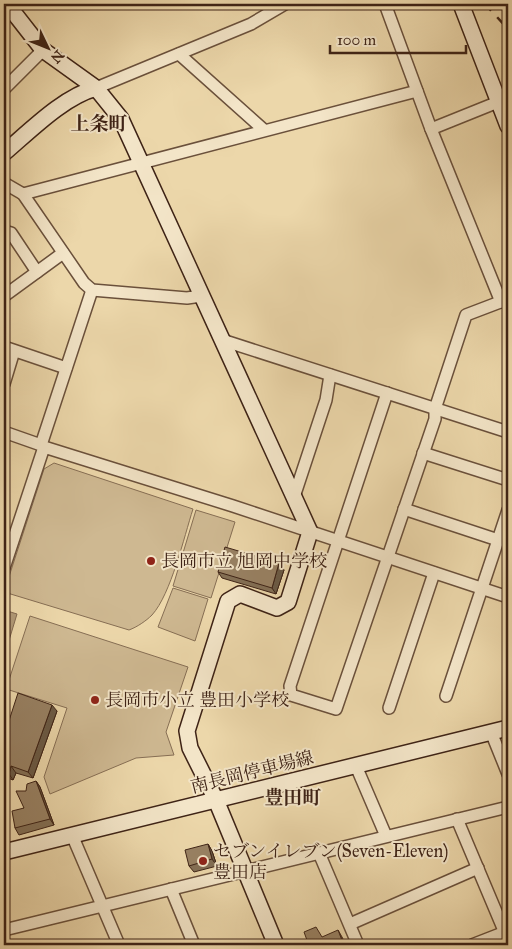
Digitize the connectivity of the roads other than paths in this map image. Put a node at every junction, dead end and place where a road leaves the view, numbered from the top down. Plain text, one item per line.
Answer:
1 (7, 4) edge
2 (285, 4) edge
3 (384, 4) edge
4 (461, 4) edge
5 (43, 50) junction
6 (179, 54) junction
7 (4, 88) edge
8 (96, 88) junction
9 (417, 91) junction
10 (504, 100) edge
11 (508, 126) edge
12 (431, 129) junction
13 (264, 130) junction
14 (4, 153) edge
15 (140, 162) junction
16 (4, 183) edge
17 (22, 194) junction
18 (4, 231) edge
19 (63, 253) junction
20 (37, 272) junction
21 (92, 290) junction
22 (4, 296) edge
23 (201, 296) junction
24 (505, 300) edge
25 (222, 340) junction
26 (9, 349) edge
27 (66, 368) junction
28 (330, 375) junction
29 (4, 384) edge
30 (387, 393) junction
31 (435, 409) junction
32 (4, 432) edge
33 (508, 432) edge
34 (42, 446) junction
35 (423, 453) junction
36 (508, 480) edge
37 (294, 497) junction
38 (404, 509) junction
39 (508, 510) edge
40 (310, 532) junction
41 (498, 540) junction
42 (338, 541) junction
43 (387, 558) junction
44 (4, 568) edge
45 (434, 573) junction
46 (482, 589) junction
47 (508, 597) edge
48 (446, 696) dead end
49 (389, 708) dead end
50 (508, 728) edge
51 (491, 732) junction
52 (356, 766) junction
53 (508, 774) edge
54 (216, 800) junction
55 (508, 806) edge
56 (457, 819) junction
57 (72, 835) junction
58 (386, 836) junction
59 (4, 852) edge
60 (319, 853) junction
61 (478, 868) junction
62 (245, 870) junction
63 (171, 889) junction
64 (102, 906) junction
65 (350, 924) junction
66 (4, 930) edge
67 (507, 934) edge
68 (119, 945) edge
69 (194, 945) edge
70 (276, 945) edge
71 (358, 945) edge
72 (472, 945) edge

1 - 5 street
2 - 6 street
3 - 9 street
4 - 10 street
5 - 7 street
5 - 8 street
6 - 8 street
6 - 13 street
8 - 14 street
8 - 15 street
9 - 12 street
9 - 13 street
10 - 11 street
10 - 12 street
12 - 24 street
13 - 15 street
15 - 17 street
15 - 23 street
16 - 17 street
17 - 19 street
18 - 20 street
19 - 20 street
19 - 21 street
20 - 22 street
21 - 23 street
21 - 27 street
23 - 25 street
24 - 31 street
25 - 28 street
25 - 37 street
26 - 27 street
26 - 29 street
27 - 34 street
28 - 30 street
28 - 37 street
30 - 31 street
30 - 42 street
31 - 33 street
31 - 35 street
32 - 34 street
34 - 40 street
34 - 44 street
35 - 36 street
35 - 38 street
37 - 40 street
38 - 41 street
38 - 43 street
39 - 41 street
40 - 42 street
40 - 54 street
41 - 46 street
42 - 43 street
42 - 43 street
43 - 45 street
45 - 46 street
45 - 49 street
46 - 47 street
46 - 48 street
50 - 51 street, 南長岡停車場線
51 - 52 street, 南長岡停車場線
51 - 53 street
52 - 54 street, 南長岡停車場線
52 - 58 street
54 - 57 street, 南長岡停車場線
54 - 62 street
55 - 56 street
56 - 58 street
56 - 61 street
57 - 59 street, 南長岡停車場線
57 - 64 street
58 - 60 street
60 - 62 street
60 - 65 street
61 - 65 street
61 - 67 street
62 - 63 street
62 - 70 street
63 - 64 street
63 - 69 street
64 - 66 street
64 - 68 street
65 - 71 street
67 - 72 street

